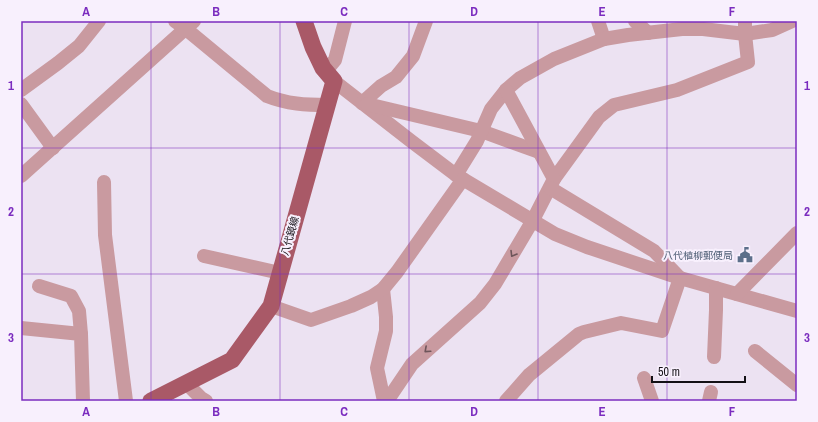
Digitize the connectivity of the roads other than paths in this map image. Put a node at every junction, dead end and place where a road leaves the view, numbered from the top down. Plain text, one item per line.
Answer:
1 (99, 21) edge
2 (304, 21) edge
3 (345, 21) edge
4 (426, 21) edge
5 (598, 21) edge
6 (635, 21) edge
7 (792, 21) edge
8 (185, 24) edge
9 (745, 27) edge
10 (648, 33) junction
11 (604, 39) junction
12 (323, 68) junction
13 (334, 81) junction
14 (21, 90) edge
15 (506, 90) junction
16 (362, 103) junction
17 (21, 104) edge
18 (328, 105) junction
19 (481, 131) junction
20 (53, 148) junction
21 (539, 152) junction
22 (21, 176) edge
23 (460, 177) junction
24 (104, 182) dead end
25 (552, 184) junction
26 (533, 220) junction
27 (797, 233) edge
28 (204, 256) dead end
29 (280, 273) junction
30 (680, 278) junction
31 (39, 286) dead end
32 (383, 288) junction
33 (716, 288) junction
34 (737, 294) junction
35 (271, 306) junction
36 (797, 311) edge
37 (21, 328) edge
38 (81, 334) junction
39 (755, 351) dead end
40 (714, 357) dead end
41 (644, 378) dead end
42 (186, 383) junction
43 (797, 384) edge
44 (83, 401) edge
45 (126, 401) edge
46 (151, 401) edge
47 (206, 401) edge
48 (384, 401) edge
49 (387, 401) edge
50 (506, 401) edge
51 (652, 401) edge

1 - 14 street
2 - 12 main road
3 - 12 street
4 - 16 street
5 - 11 street
6 - 10 street
7 - 9 street
8 - 18 street
8 - 20 street
9 - 10 street
9 - 25 street
10 - 11 street
11 - 15 street
12 - 13 main road
13 - 16 street
13 - 18 main road, 八代鏡線
15 - 19 street
15 - 21 street
16 - 19 street
16 - 23 street
17 - 20 street
18 - 29 main road, 八代鏡線
19 - 21 street
19 - 23 street
20 - 22 street
21 - 25 street
23 - 26 street
23 - 32 street
24 - 45 street
25 - 26 street
25 - 30 street
26 - 30 street
26 -> 49 street
27 - 34 street
28 - 29 street
29 - 35 main road, 八代鏡線
30 - 33 street
30 - 50 street
31 - 38 street
32 - 35 street
32 - 48 street
33 - 34 street
33 - 40 street
34 - 36 street
35 - 42 main road, 八代鏡線
37 - 38 street
38 - 44 street
39 - 43 street
41 - 51 street
42 - 46 main road, 八代鏡線
42 - 47 street

